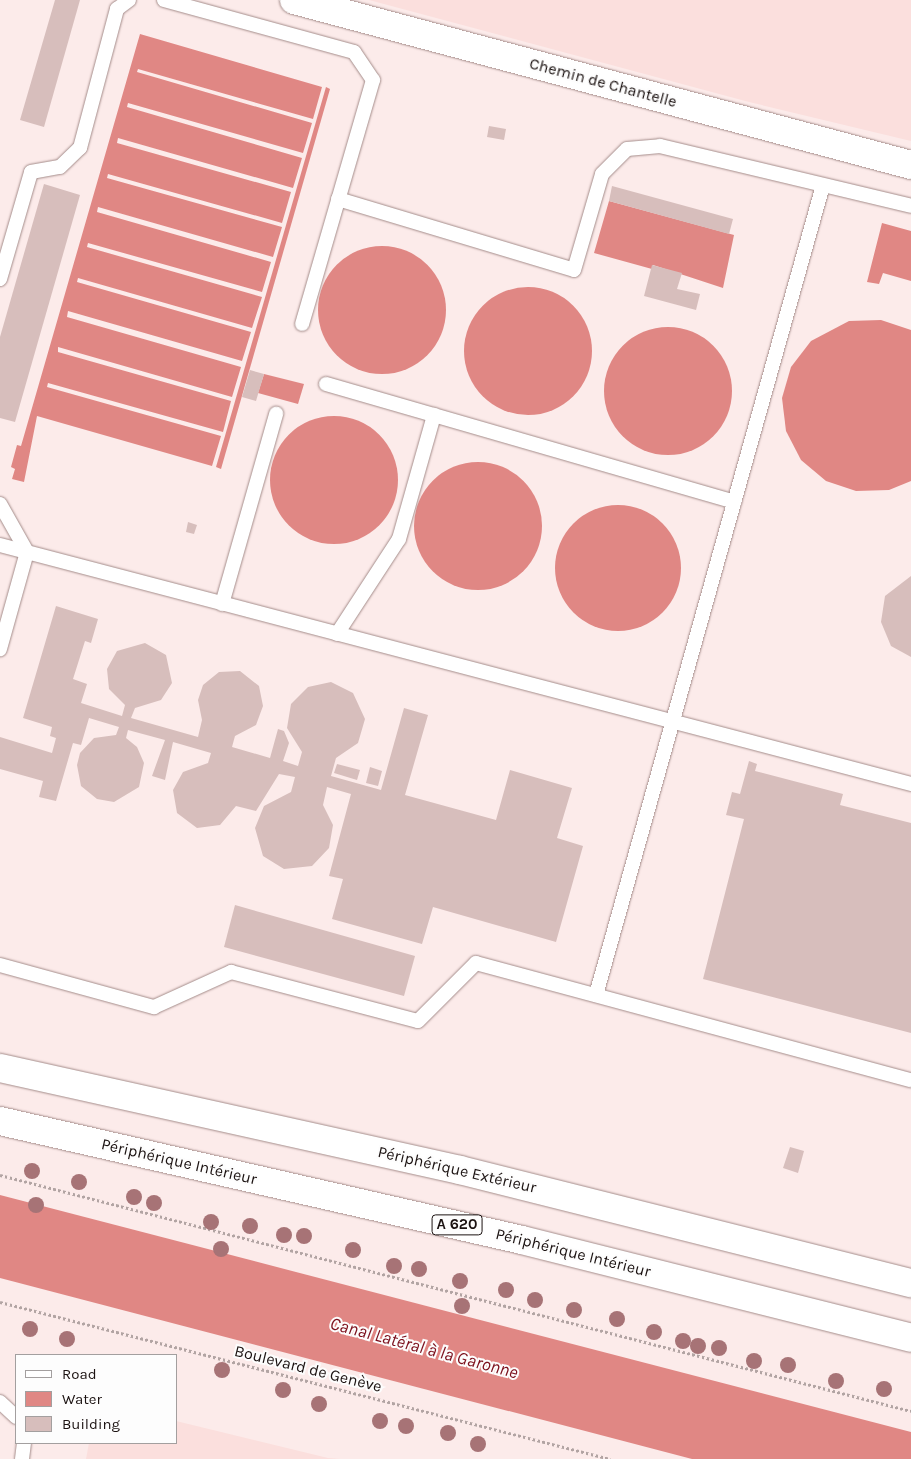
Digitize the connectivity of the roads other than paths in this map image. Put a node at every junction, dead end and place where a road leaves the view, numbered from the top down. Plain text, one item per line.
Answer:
1 (129, 0) edge
2 (164, 0) edge
3 (294, 0) edge
4 (911, 165) edge
5 (823, 185) junction
6 (338, 199) junction
7 (911, 206) edge
8 (0, 279) edge
9 (302, 324) dead end
10 (326, 384) dead end
11 (276, 414) dead end
12 (434, 415) junction
13 (734, 502) junction
14 (0, 504) edge
15 (0, 545) edge
16 (27, 552) junction
17 (222, 604) junction
18 (337, 634) junction
19 (0, 649) edge
20 (672, 722) junction
21 (911, 784) edge
22 (0, 965) edge
23 (596, 995) junction
24 (0, 1068) edge
25 (911, 1080) edge
26 (0, 1120) edge
27 (911, 1283) edge
28 (911, 1338) edge
29 (0, 1402) edge
30 (15, 1416) edge
31 (24, 1444) edge
32 (22, 1459) edge

1 - 8 lane
2 - 6 lane
3 - 4 main road, Chemin de Chantelle
5 - 6 lane
5 - 7 lane
5 - 13 lane
6 - 9 lane
10 - 12 lane
11 - 17 lane
12 - 13 lane
12 - 18 lane
13 - 20 lane
14 - 16 lane
15 - 16 lane
16 - 17 lane
16 - 19 lane
17 - 18 lane
18 - 20 lane
20 - 21 lane
20 - 23 lane
22 - 23 lane
23 - 25 lane
24 - 27 main road, Périphérique Extérieur
26 - 28 main road, Périphérique Intérieur / A 620
29 - 30 lane
31 - 32 lane

